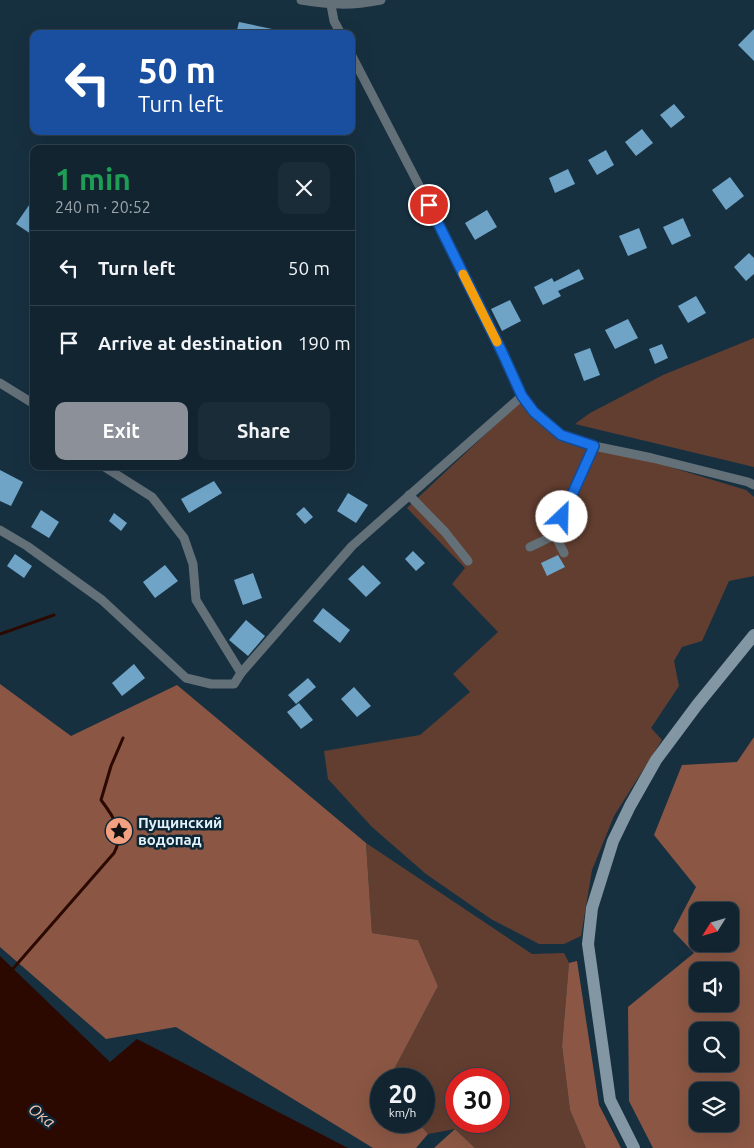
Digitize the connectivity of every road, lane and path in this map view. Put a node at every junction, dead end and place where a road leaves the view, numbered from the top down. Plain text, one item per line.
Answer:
1 (301, 0) edge
2 (381, 0) edge
3 (331, 5) junction
4 (339, 30) edge
5 (355, 62) edge
6 (0, 383) edge
7 (522, 396) junction
8 (30, 402) edge
9 (594, 446) junction
10 (109, 470) edge
11 (754, 485) edge
12 (409, 495) junction
13 (0, 530) edge
14 (555, 535) junction
15 (530, 547) dead end
16 (564, 553) dead end
17 (468, 561) dead end
18 (754, 635) edge
19 (242, 673) junction
20 (634, 1148) edge

1 - 3 street
2 - 3 street
3 - 4 street
5 - 7 street
6 - 8 street
7 - 9 street
7 - 12 street
9 - 11 street
9 - 14 street
10 - 19 street
12 - 17 street
12 - 19 street
13 - 19 street
14 - 15 street
14 - 16 street
18 - 20 street

